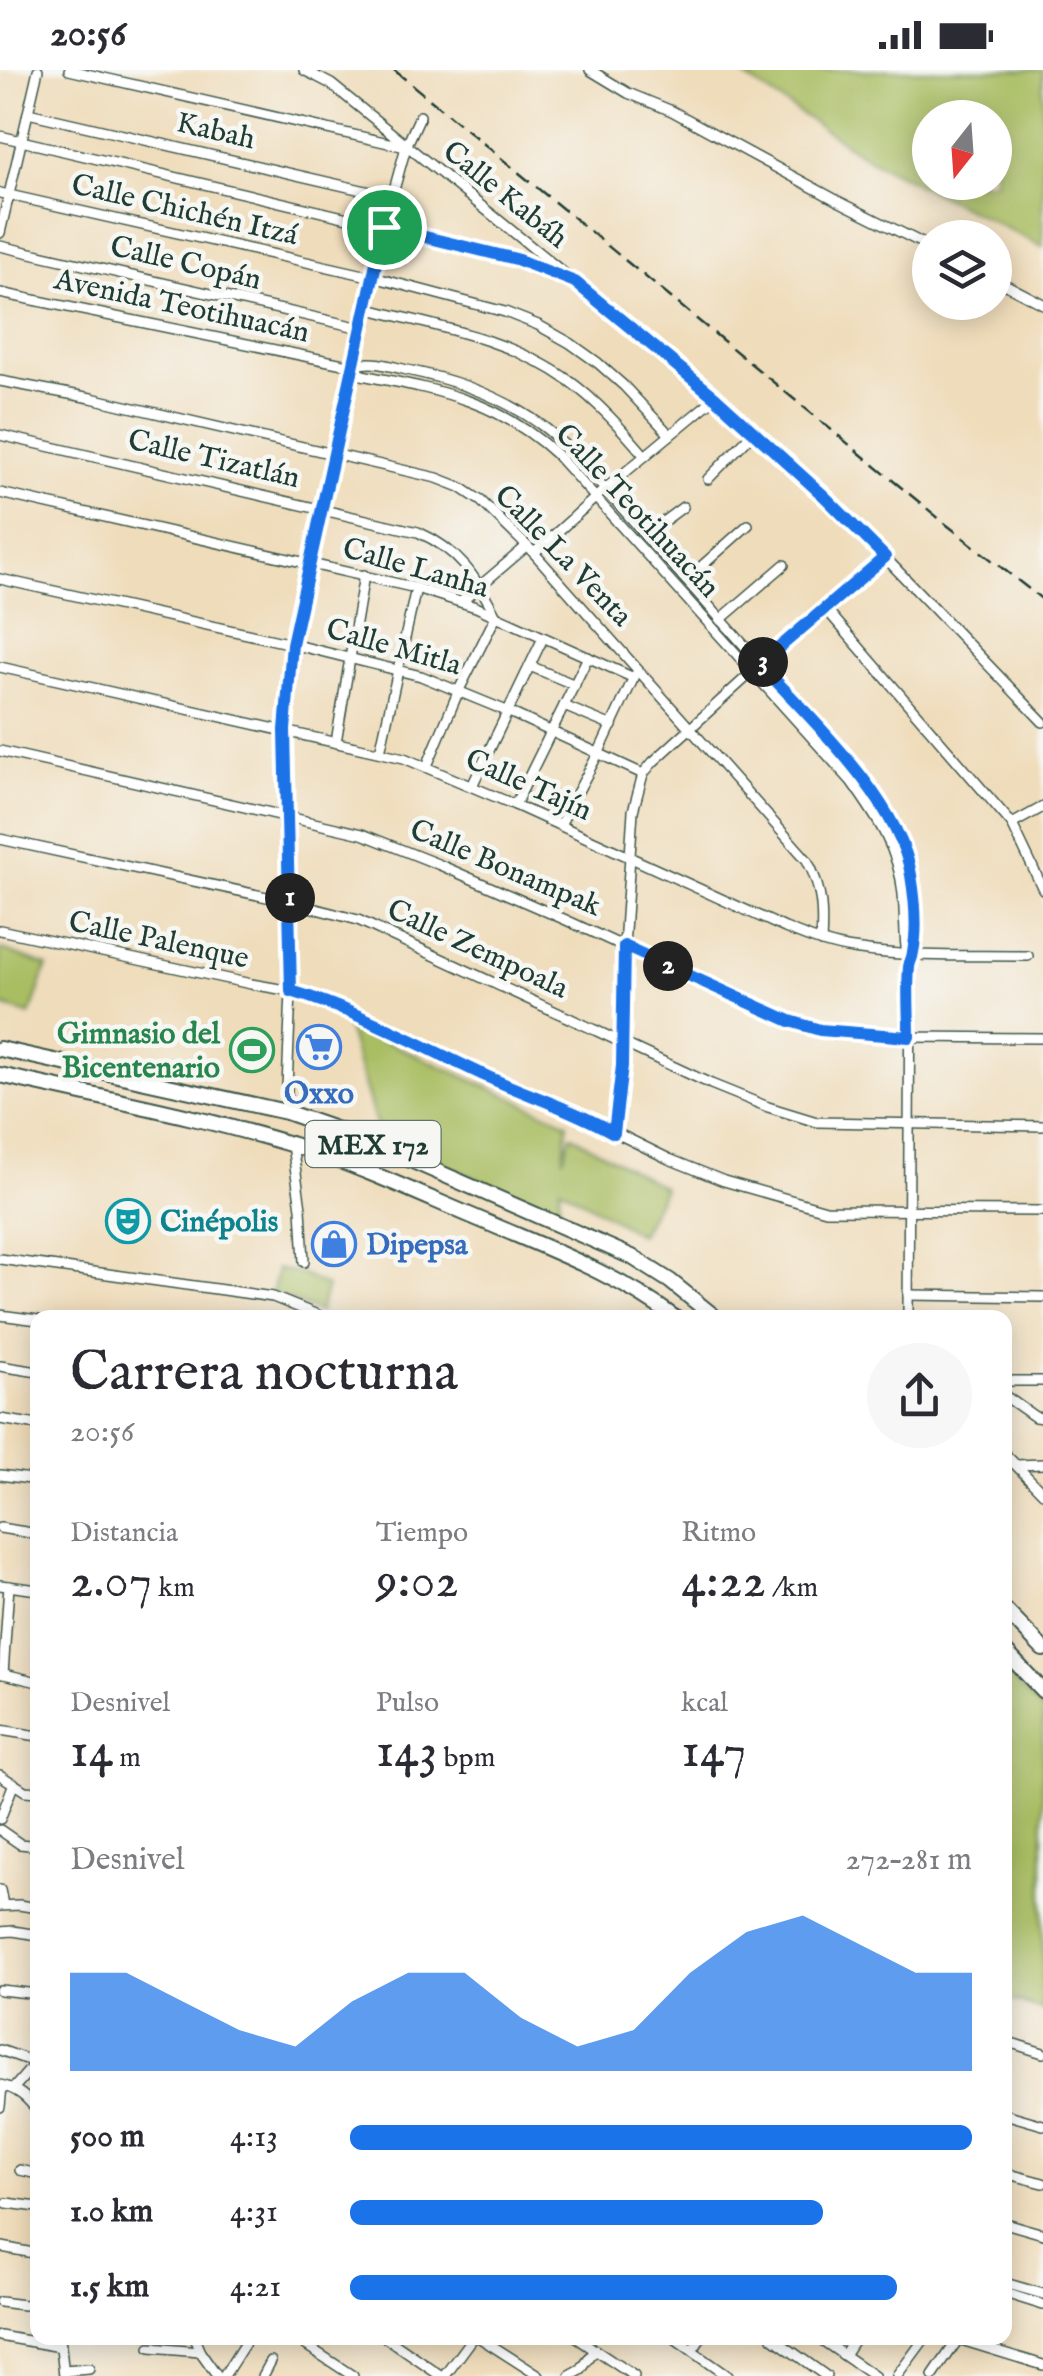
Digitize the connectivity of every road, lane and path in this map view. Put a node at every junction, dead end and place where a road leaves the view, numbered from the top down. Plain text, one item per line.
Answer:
1 (38, 70) edge
2 (70, 70) edge
3 (304, 70) edge
4 (590, 70) edge
5 (28, 113) junction
6 (420, 116) dead end
7 (0, 136) edge
8 (21, 142) junction
9 (406, 146) junction
10 (5, 194) edge
11 (392, 196) junction
12 (384, 227) junction
13 (0, 233) edge
14 (912, 238) edge
15 (0, 246) edge
16 (373, 277) junction
17 (575, 282) junction
18 (1012, 288) edge
19 (0, 293) edge
20 (1043, 304) edge
21 (366, 308) junction
22 (361, 328) junction
23 (353, 366) junction
24 (0, 381) edge
25 (494, 397) junction
26 (716, 398) junction
27 (490, 408) junction
28 (754, 433) junction
29 (0, 435) edge
30 (670, 435) junction
31 (334, 454) junction
32 (645, 456) junction
33 (708, 479) dead end
34 (605, 489) junction
35 (0, 493) edge
36 (596, 497) junction
37 (683, 507) dead end
38 (322, 509) junction
39 (748, 526) dead end
40 (646, 535) junction
41 (530, 550) junction
42 (885, 557) junction
43 (310, 562) junction
44 (784, 565) dead end
45 (364, 575) junction
46 (0, 579) edge
47 (686, 580) junction
48 (480, 584) junction
49 (416, 588) junction
50 (461, 602) junction
51 (826, 609) junction
52 (496, 616) junction
53 (720, 620) junction
54 (542, 638) junction
55 (292, 644) junction
56 (588, 657) junction
57 (351, 658) junction
58 (760, 664) junction
59 (530, 666) junction
60 (0, 667) edge
61 (398, 670) junction
62 (752, 672) junction
63 (636, 674) junction
64 (574, 685) junction
65 (459, 690) junction
66 (564, 706) junction
67 (509, 712) junction
68 (1042, 715) edge
69 (612, 726) junction
70 (691, 728) junction
71 (285, 730) junction
72 (551, 730) junction
73 (336, 742) junction
74 (0, 751) edge
75 (380, 752) junction
76 (599, 752) junction
77 (427, 766) junction
78 (643, 774) junction
79 (472, 786) junction
80 (514, 805) junction
81 (1043, 807) edge
82 (288, 815) junction
83 (1012, 824) junction
84 (560, 825) junction
85 (0, 839) edge
86 (629, 857) junction
87 (1043, 889) edge
88 (290, 902) junction
89 (0, 930) edge
90 (822, 942) junction
91 (624, 946) junction
92 (1028, 956) dead end
93 (909, 957) junction
94 (291, 991) junction
95 (909, 1037) junction
96 (1043, 1038) edge
97 (624, 1042) junction
98 (0, 1049) edge
99 (0, 1075) edge
100 (146, 1080) junction
101 (133, 1105) junction
102 (286, 1112) junction
103 (908, 1123) junction
104 (1043, 1126) edge
105 (614, 1133) junction
106 (292, 1145) junction
107 (516, 1206) junction
108 (908, 1209) junction
109 (1043, 1211) edge
110 (505, 1230) junction
111 (0, 1259) edge
112 (304, 1262) dead end
113 (908, 1296) junction
114 (1043, 1297) edge
115 (304, 1310) edge
116 (663, 1310) edge
117 (706, 1310) edge
118 (908, 1310) edge
119 (0, 1315) edge
120 (30, 1319) edge
121 (0, 1366) edge
122 (30, 1371) edge
123 (1012, 1380) edge
124 (1043, 1382) edge
125 (1012, 1401) edge
126 (1043, 1418) edge
127 (0, 1419) edge
128 (30, 1424) edge
129 (1012, 1461) edge
130 (1043, 1464) edge
131 (1016, 1465) junction
132 (0, 1475) edge
133 (30, 1479) edge
134 (1043, 1493) edge
135 (0, 1528) edge
136 (30, 1533) edge
137 (5, 1585) edge
138 (30, 1589) edge
139 (1012, 1617) edge
140 (1038, 1644) edge
141 (1012, 1655) edge
142 (1012, 1658) edge
143 (2, 1673) edge
144 (30, 1680) edge
145 (1043, 1691) edge
146 (0, 1730) edge
147 (30, 1735) edge
148 (0, 1775) edge
149 (14, 1784) junction
150 (30, 1791) edge
151 (0, 1819) edge
152 (0, 1830) edge
153 (30, 1845) edge
154 (0, 1890) edge
155 (2, 1906) edge
156 (30, 1908) edge
157 (0, 1932) edge
158 (30, 1934) edge
159 (0, 1990) edge
160 (30, 1993) edge
161 (1012, 2043) edge
162 (0, 2050) edge
163 (1043, 2052) edge
164 (30, 2059) edge
165 (30, 2068) edge
166 (1, 2086) edge
167 (14, 2088) junction
168 (30, 2100) edge
169 (0, 2107) edge
170 (1012, 2116) edge
171 (1043, 2125) edge
172 (20, 2170) dead end
173 (30, 2172) edge
174 (1012, 2174) edge
175 (1043, 2182) edge
176 (7, 2203) dead end
177 (30, 2206) edge
178 (1012, 2225) edge
179 (1043, 2234) edge
180 (2, 2247) edge
181 (30, 2252) edge
182 (1012, 2285) edge
183 (1043, 2294) edge
184 (1012, 2295) edge
185 (0, 2302) edge
186 (30, 2304) edge
187 (1043, 2304) edge
188 (0, 2336) edge
189 (30, 2339) edge
190 (60, 2345) edge
191 (197, 2345) edge
192 (243, 2345) edge
193 (306, 2345) edge
194 (396, 2345) edge
195 (470, 2345) edge
196 (488, 2345) edge
197 (588, 2345) edge
198 (683, 2345) edge
199 (696, 2345) edge
200 (784, 2345) edge
201 (829, 2345) edge
202 (851, 2345) edge
203 (920, 2345) edge
204 (954, 2345) edge
205 (981, 2345) edge
206 (150, 2348) dead end
207 (595, 2350) junction
208 (692, 2351) junction
209 (200, 2352) junction
210 (844, 2355) junction
211 (272, 2361) dead end
212 (1043, 2365) edge
213 (89, 2370) dead end
214 (64, 2374) edge
215 (872, 2375) edge
216 (220, 2376) edge
217 (263, 2376) edge
218 (352, 2376) edge
219 (443, 2376) edge
220 (539, 2376) edge
221 (570, 2376) edge
222 (634, 2376) edge
223 (727, 2376) edge
224 (826, 2376) edge
225 (898, 2376) edge
226 (933, 2376) edge

1 - 5 street
2 - 9 street
3 - 9 street, Calle Kabáh
4 - 14 street
5 - 8 street
5 - 11 street, Kabah
6 - 9 street
7 - 8 street
8 - 10 street
8 - 12 street
9 - 11 street
9 - 17 street, Calle Kabáh
10 - 13 street
10 - 16 street, Calle Chichén Itzá
11 - 12 street
12 - 16 street
12 - 17 street, Calle Kabáh
15 - 22 street, Calle Copán
16 - 21 street
16 - 30 street, Calle Chichén Itzá
17 - 26 street, Calle Kabáh
18 - 20 street
19 - 23 street, Avenida Teotihuacán
21 - 22 street
21 - 32 street
22 - 23 street
23 - 25 street, Calle Teotihuacán
23 - 27 street, Calle Teotihuacán
23 - 31 street
24 - 31 street, Calle La Venta
25 - 27 street
25 - 34 street, Calle Teotihuacán
26 - 28 street, Calle Kabáh
26 - 30 street
27 - 36 street, Calle Teotihuacán
28 - 33 street
28 - 42 street, Calle Kabáh
29 - 38 street, Calle Tizatlán
30 - 32 street
31 - 38 street
31 - 41 street, Calle La Venta
32 - 34 street
34 - 36 street
34 - 40 street, Calle Teotihuacán
35 - 43 street, Calle Lanha
36 - 41 street
36 - 62 street, Calle Teotihuacán
37 - 40 street
38 - 43 street
38 - 48 street, Calle Tizatlán
39 - 47 street
40 - 47 street, Calle Teotihuacán
41 - 48 street
41 - 63 street, Calle La Venta
42 - 51 street
42 - 68 street, Calle Kabáh
43 - 45 street, Calle Lanha
43 - 55 street
44 - 53 street
45 - 49 street, Calle Lanha
45 - 57 street
46 - 55 street, Calle Mitla
47 - 53 street, Calle Teotihuacán
48 - 50 street
48 - 52 street, Calle Tizatlán
49 - 50 street, Calle Lanha
49 - 61 street
50 - 52 street, Calle Lanha
51 - 58 street
51 - 83 street
52 - 54 street, Calle Lanha
52 - 65 street
53 - 58 street, Calle Teotihuacán
54 - 56 street, Calle Lanha
54 - 59 street
55 - 57 street, Calle Mitla
55 - 71 street
56 - 63 street, Calle Lanha
56 - 64 street
57 - 61 street, Calle Mitla
57 - 73 street
58 - 62 street
58 - 93 street, Calle Teotihuacán
59 - 64 street
59 - 67 street
60 - 71 street, Calle Tajín
61 - 65 street, Calle Mitla
61 - 75 street
62 - 70 street
62 - 93 street, Calle Teotihuacán
63 - 69 street
63 - 70 street, Calle La Venta
64 - 66 street
65 - 67 street, Calle Mitla
65 - 77 street
66 - 69 street
66 - 72 street
67 - 72 street, Calle Mitla
67 - 79 street
69 - 76 street
70 - 78 street
70 - 90 street, Calle La Venta
71 - 73 street, Calle Tajín
71 - 82 street
72 - 76 street, Calle Mitla
72 - 80 street
73 - 75 street, Calle Tajín
74 - 82 street, Calle Bonampak
75 - 77 street, Calle Tajín
76 - 78 street, Calle Mitla
76 - 84 street
77 - 79 street, Calle Tajín
78 - 86 street
79 - 80 street, Calle Tajín
80 - 84 street, Calle Tajín
81 - 83 street
82 - 88 street
82 - 91 street, Calle Bonampak
83 - 87 street
84 - 86 street, Calle Tajín
85 - 88 street, Calle Zempoala
86 - 90 street, Calle Tajín
86 - 91 street
88 - 94 street
88 - 97 street, Calle Zempoala
89 - 94 street, Calle Palenque
90 - 93 street, Calle Tajín
91 - 95 street, Calle Bonampak
91 - 97 street
92 - 93 street, Calle Tajín
93 - 95 street, Calle Teotihuacán
94 - 102 street
94 - 105 street, Calle Palenque
95 - 96 street, Calle Bonampak
95 - 103 street, Calle Teotihuacán
97 - 103 street, Calle Zempoala
97 - 105 street
98 - 100 main road, MEX 172
99 - 101 main road, MEX 172
100 - 101 main road
100 - 102 main road, MEX 172
101 - 106 main road, MEX 172
102 - 107 main road, MEX 172
103 - 104 street, Calle Zempoala
103 - 108 street, Calle Teotihuacán
105 - 108 street, Calle Palenque
106 - 110 main road, MEX 172
106 - 112 street
107 - 110 main road
107 - 117 main road, MEX 172
108 - 109 street, Calle Palenque
108 - 113 street, Calle Teotihuacán
110 - 116 main road, MEX 172
111 - 115 street
113 - 114 street
113 - 118 street, Calle Teotihuacán
119 - 120 street
121 - 122 street
123 - 124 street
125 - 126 street
127 - 128 street
129 - 131 street
130 - 131 street
131 - 134 street
132 - 133 street
135 - 136 street
137 - 138 street
137 - 143 street
139 - 140 main road
140 - 141 main road
142 - 145 main road
143 - 144 street
146 - 147 street
148 - 149 street
149 - 150 street
149 - 151 street
152 - 153 street
154 - 155 street
155 - 156 street
157 - 158 street
159 - 160 street
161 - 163 street
162 - 164 street
165 - 167 street
166 - 167 street
166 - 169 street
167 - 168 street
170 - 171 street
172 - 173 street
174 - 175 street
176 - 177 street
178 - 179 street
180 - 181 street
182 - 183 street
184 - 187 street
185 - 186 street
188 - 189 street
190 - 214 street
191 - 209 street
192 - 216 street
193 - 218 street
194 - 219 street
195 - 219 street
196 - 220 street
197 - 207 street
198 - 208 street
199 - 208 street
200 - 224 street
201 - 210 street
202 - 210 street
203 - 225 street
204 - 226 street
205 - 212 street
206 - 209 street
207 - 221 street
207 - 222 street
208 - 223 street
209 - 216 street
210 - 215 street
211 - 217 street
213 - 214 street

